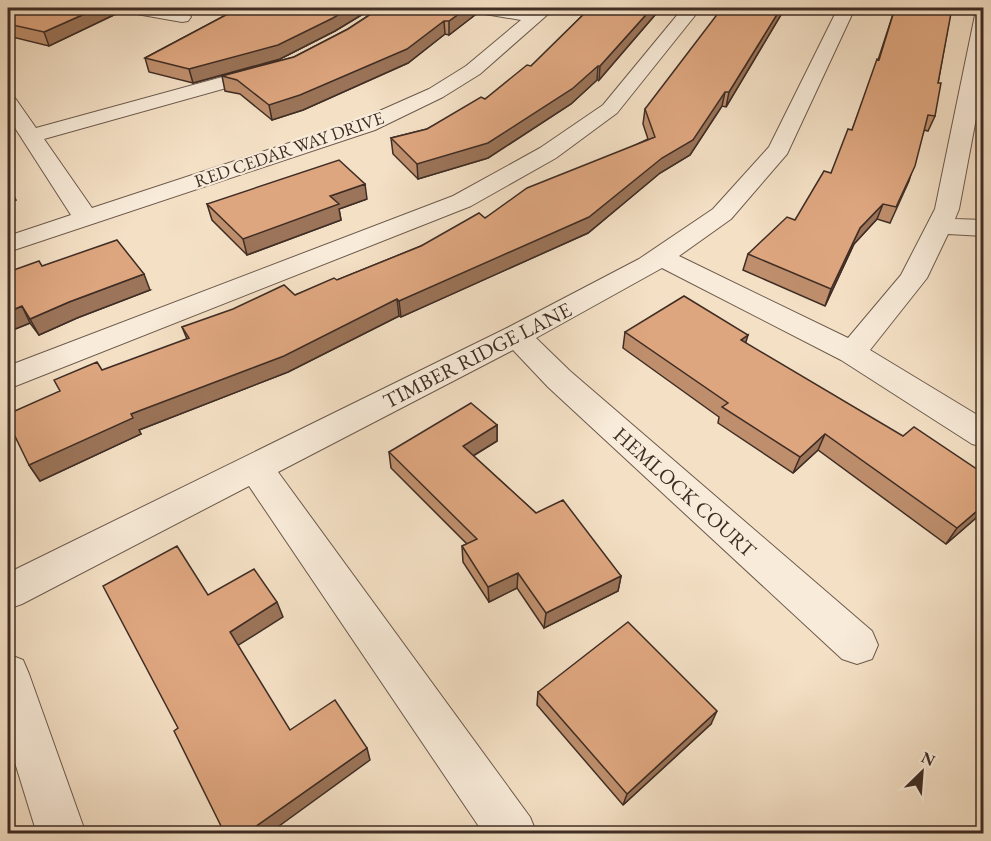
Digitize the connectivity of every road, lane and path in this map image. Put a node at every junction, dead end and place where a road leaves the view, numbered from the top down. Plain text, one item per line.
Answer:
1 (131, 8) edge
2 (479, 8) edge
3 (692, 8) edge
4 (846, 8) edge
5 (540, 12) edge
6 (984, 15) edge
7 (182, 17) dead end
8 (288, 65) edge
9 (8, 102) edge
10 (31, 136) junction
11 (86, 218) junction
12 (938, 226) junction
13 (984, 228) edge
14 (8, 244) edge
15 (660, 257) junction
16 (516, 336) junction
17 (852, 353) junction
18 (8, 378) edge
19 (984, 435) edge
20 (255, 467) junction
21 (8, 592) edge
22 (856, 645) dead end
23 (8, 674) edge
24 (62, 834) edge
25 (513, 834) edge

1 - 7 street
2 - 5 street
3 - 18 street
4 - 15 street, TIMBER RIDGE LANE
5 - 11 street, RED CEDAR WAY DRIVE
6 - 12 street
8 - 10 street
9 - 10 street
10 - 11 street
11 - 14 street, RED CEDAR WAY DRIVE
12 - 13 street
12 - 17 street
15 - 16 street, TIMBER RIDGE LANE
15 - 17 street
16 - 20 street, TIMBER RIDGE LANE
16 - 22 street, HEMLOCK COURT
17 - 19 street
20 - 21 street, TIMBER RIDGE LANE
20 - 25 street
23 - 24 street

